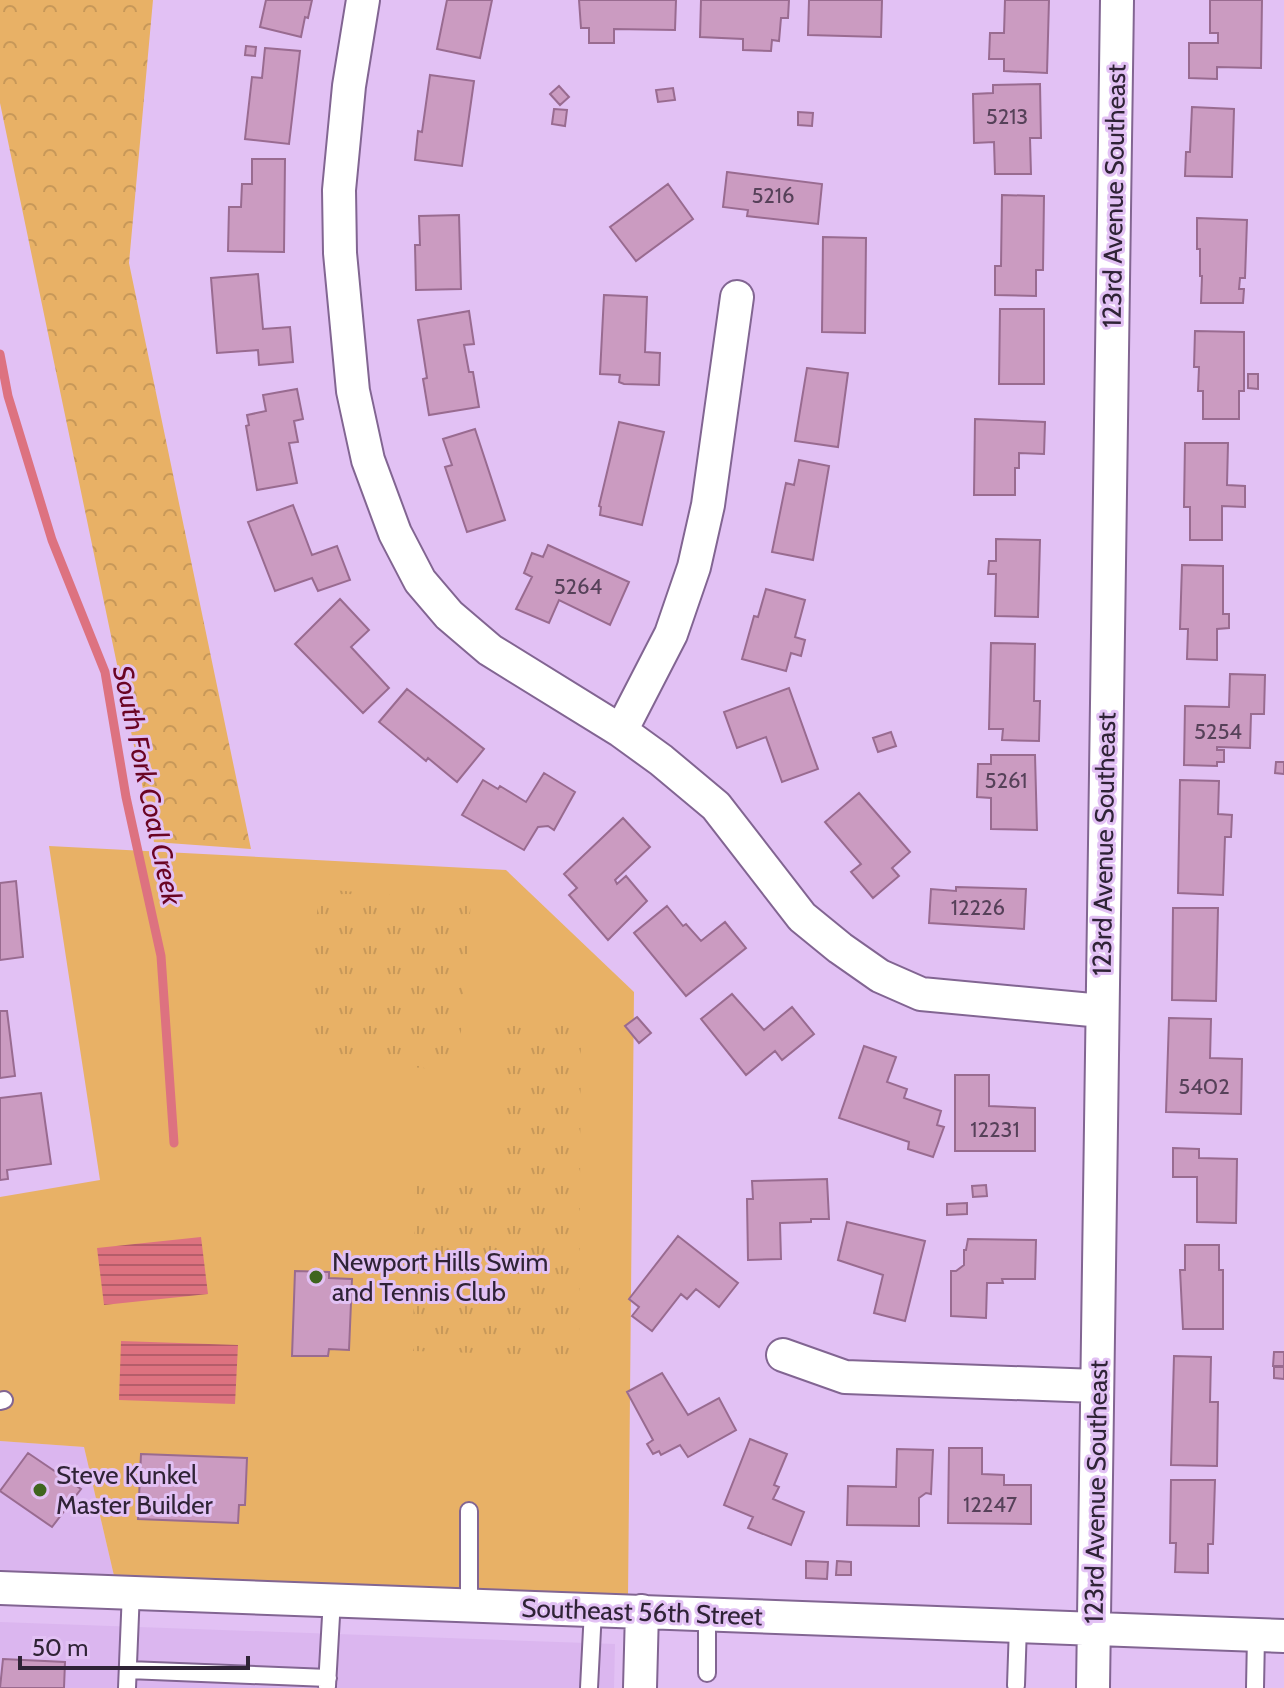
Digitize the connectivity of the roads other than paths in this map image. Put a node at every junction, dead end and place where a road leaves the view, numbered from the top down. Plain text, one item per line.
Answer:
1 (363, 0) edge
2 (1117, 0) edge
3 (737, 297) dead end
4 (621, 731) junction
5 (1102, 1011) junction
6 (783, 1355) dead end
7 (1097, 1386) junction
8 (469, 1511) dead end
9 (0, 1588) edge
10 (131, 1591) junction
11 (332, 1599) junction
12 (469, 1605) junction
13 (593, 1610) junction
14 (642, 1611) junction
15 (707, 1614) junction
16 (1018, 1626) junction
17 (1094, 1630) junction
18 (1270, 1636) edge
19 (128, 1670) junction
20 (707, 1673) dead end
21 (276, 1682) edge
22 (328, 1683) edge
23 (1016, 1685) dead end
24 (127, 1688) edge
25 (589, 1688) edge
26 (640, 1688) edge
27 (1093, 1688) edge
28 (1255, 1688) edge

1 - 4 street
2 - 5 street, 123rd Avenue Southeast
3 - 4 street
4 - 5 street
5 - 7 street, 123rd Avenue Southeast
6 - 7 street
7 - 17 street, 123rd Avenue Southeast
8 - 12 lane
9 - 10 street, Southeast 56th Street
10 - 11 street, Southeast 56th Street
10 - 19 lane
11 - 12 street, Southeast 56th Street
11 - 22 lane
12 - 13 street, Southeast 56th Street
13 - 14 street, Southeast 56th Street
13 - 25 lane
14 - 15 street, Southeast 56th Street
14 - 26 street
15 - 16 street, Southeast 56th Street
15 - 20 lane
16 - 17 street, Southeast 56th Street
16 - 23 lane
17 - 18 street, Southeast 56th Street
17 - 27 street, 123rd Avenue Southeast
18 - 28 lane
19 - 21 lane
19 - 24 lane
21 - 22 lane

